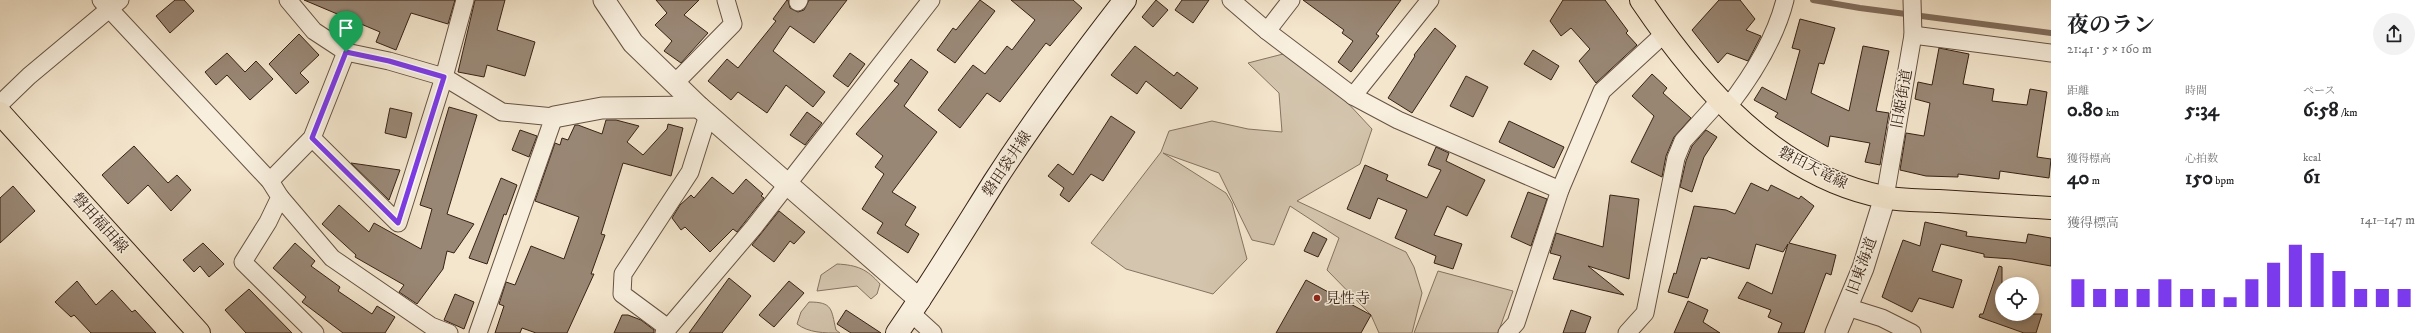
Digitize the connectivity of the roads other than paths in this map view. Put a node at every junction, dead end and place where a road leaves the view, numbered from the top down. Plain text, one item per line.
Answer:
1 (288, 0) edge
2 (465, 0) edge
3 (604, 0) edge
4 (726, 0) edge
5 (931, 0) edge
6 (1125, 0) edge
7 (1231, 0) edge
8 (1291, 0) edge
9 (1430, 0) edge
10 (1641, 0) edge
11 (1786, 0) edge
12 (110, 3) edge
13 (1912, 3) edge
14 (1267, 31) junction
15 (1664, 34) junction
16 (1913, 35) junction
17 (346, 52) junction
18 (2051, 53) edge
19 (444, 77) junction
20 (675, 83) junction
21 (1354, 96) junction
22 (0, 104) edge
23 (1723, 104) junction
24 (704, 111) junction
25 (0, 113) edge
26 (554, 118) junction
27 (312, 138) junction
28 (270, 182) junction
29 (787, 184) junction
30 (1560, 190) junction
31 (280, 197) junction
32 (1885, 197) junction
33 (2051, 208) edge
34 (1847, 306) junction
35 (916, 307) junction
36 (190, 330) edge
37 (666, 331) edge
38 (315, 333) edge
39 (449, 333) edge
40 (478, 333) edge
41 (897, 333) edge
42 (933, 333) edge
43 (1506, 333) edge
44 (1627, 333) edge
45 (1836, 333) edge
46 (1912, 333) edge

1 - 17 street
2 - 19 street
3 - 20 street
4 - 20 street
5 - 29 street
6 - 35 main road, 磐田袋井線
7 - 14 street
8 - 14 street
9 - 21 street
10 - 15 main road, 磐田天竜線
11 - 23 street
12 - 22 street
12 - 28 street
13 - 16 street, 旧姫街道
14 - 21 street
15 - 23 main road, 磐田天竜線
15 - 30 street
16 - 18 street
16 - 32 street, 旧姫街道
17 - 19 street
17 - 27 street
19 - 26 street
19 - 27 street
20 - 24 street
21 - 30 street
23 - 32 main road, 磐田天竜線
23 - 44 street
24 - 26 street
24 - 29 street
24 - 37 street
25 - 36 main road, 磐田福田線
26 - 40 street
27 - 28 street
28 - 31 street
29 - 35 street
29 - 37 street
30 - 43 street
31 - 38 street
31 - 39 street
32 - 33 main road, 磐田天竜線
32 - 34 street, 旧東海道
34 - 45 street, 旧東海道
34 - 46 street
35 - 41 main road, 磐田袋井線
35 - 42 street

